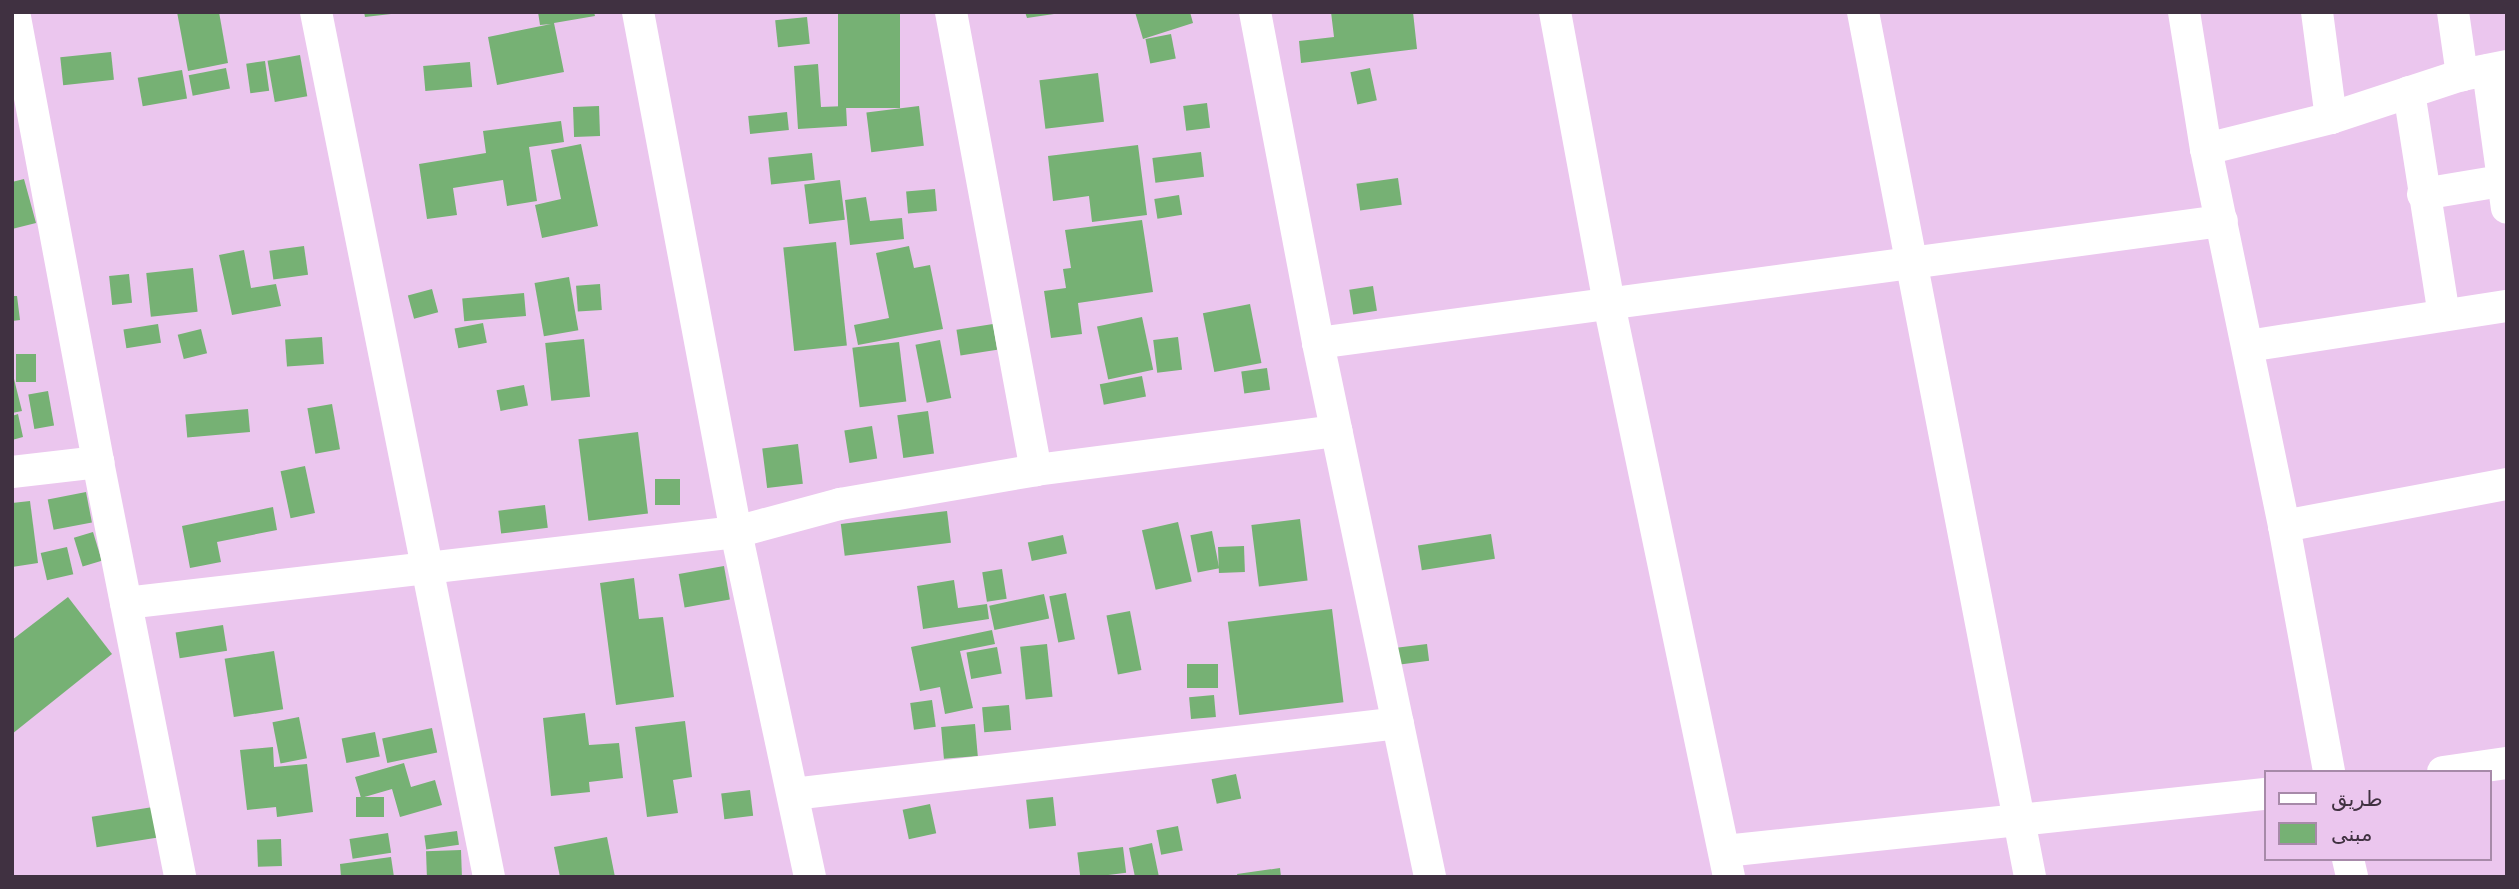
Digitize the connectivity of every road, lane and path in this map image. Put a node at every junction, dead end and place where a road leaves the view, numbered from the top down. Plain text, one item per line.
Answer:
1 (14, 12) edge
2 (316, 12) edge
3 (638, 12) edge
4 (951, 12) edge
5 (1255, 12) edge
6 (1555, 12) edge
7 (1863, 12) edge
8 (2184, 12) edge
9 (2317, 12) edge
10 (2453, 12) edge
11 (2486, 70) edge
12 (2409, 92) junction
13 (2331, 118) junction
14 (2206, 149) junction
15 (2506, 190) edge
16 (2423, 194) junction
17 (2222, 221) junction
18 (1912, 262) junction
19 (1609, 304) junction
20 (2507, 306) edge
21 (2444, 316) junction
22 (1318, 343) junction
23 (2248, 346) junction
24 (1336, 431) junction
25 (98, 462) junction
26 (1036, 470) junction
27 (12, 472) edge
28 (2507, 484) edge
29 (2284, 526) junction
30 (736, 533) junction
31 (428, 570) junction
32 (126, 603) junction
33 (1398, 723) junction
34 (2507, 763) edge
35 (2329, 770) edge
36 (2457, 770) edge
37 (793, 794) junction
38 (2264, 794) edge
39 (2020, 821) junction
40 (1727, 864) edge
41 (180, 877) edge
42 (489, 877) edge
43 (810, 877) edge
44 (1430, 877) edge
45 (2031, 877) edge

1 - 25 street
2 - 31 street
3 - 30 street
4 - 26 street
5 - 22 street
6 - 19 street
7 - 18 street
8 - 14 street
9 - 13 street
10 - 11 street
11 - 12 street
11 - 15 street
12 - 13 street
12 - 16 street
13 - 14 street
14 - 17 street
15 - 16 street
16 - 21 street
17 - 18 street
17 - 23 street
18 - 19 street
18 - 39 street
19 - 22 street
19 - 40 street
20 - 21 street
21 - 23 street
22 - 24 street
23 - 29 street
24 - 26 street
24 - 33 street
25 - 27 street
25 - 32 street
26 - 30 street
28 - 29 street
29 - 35 street
30 - 31 street
30 - 37 street
31 - 32 street
31 - 42 street
32 - 41 street
33 - 37 street
33 - 44 street
34 - 36 street
37 - 43 street
38 - 39 street
39 - 40 street
39 - 45 street

